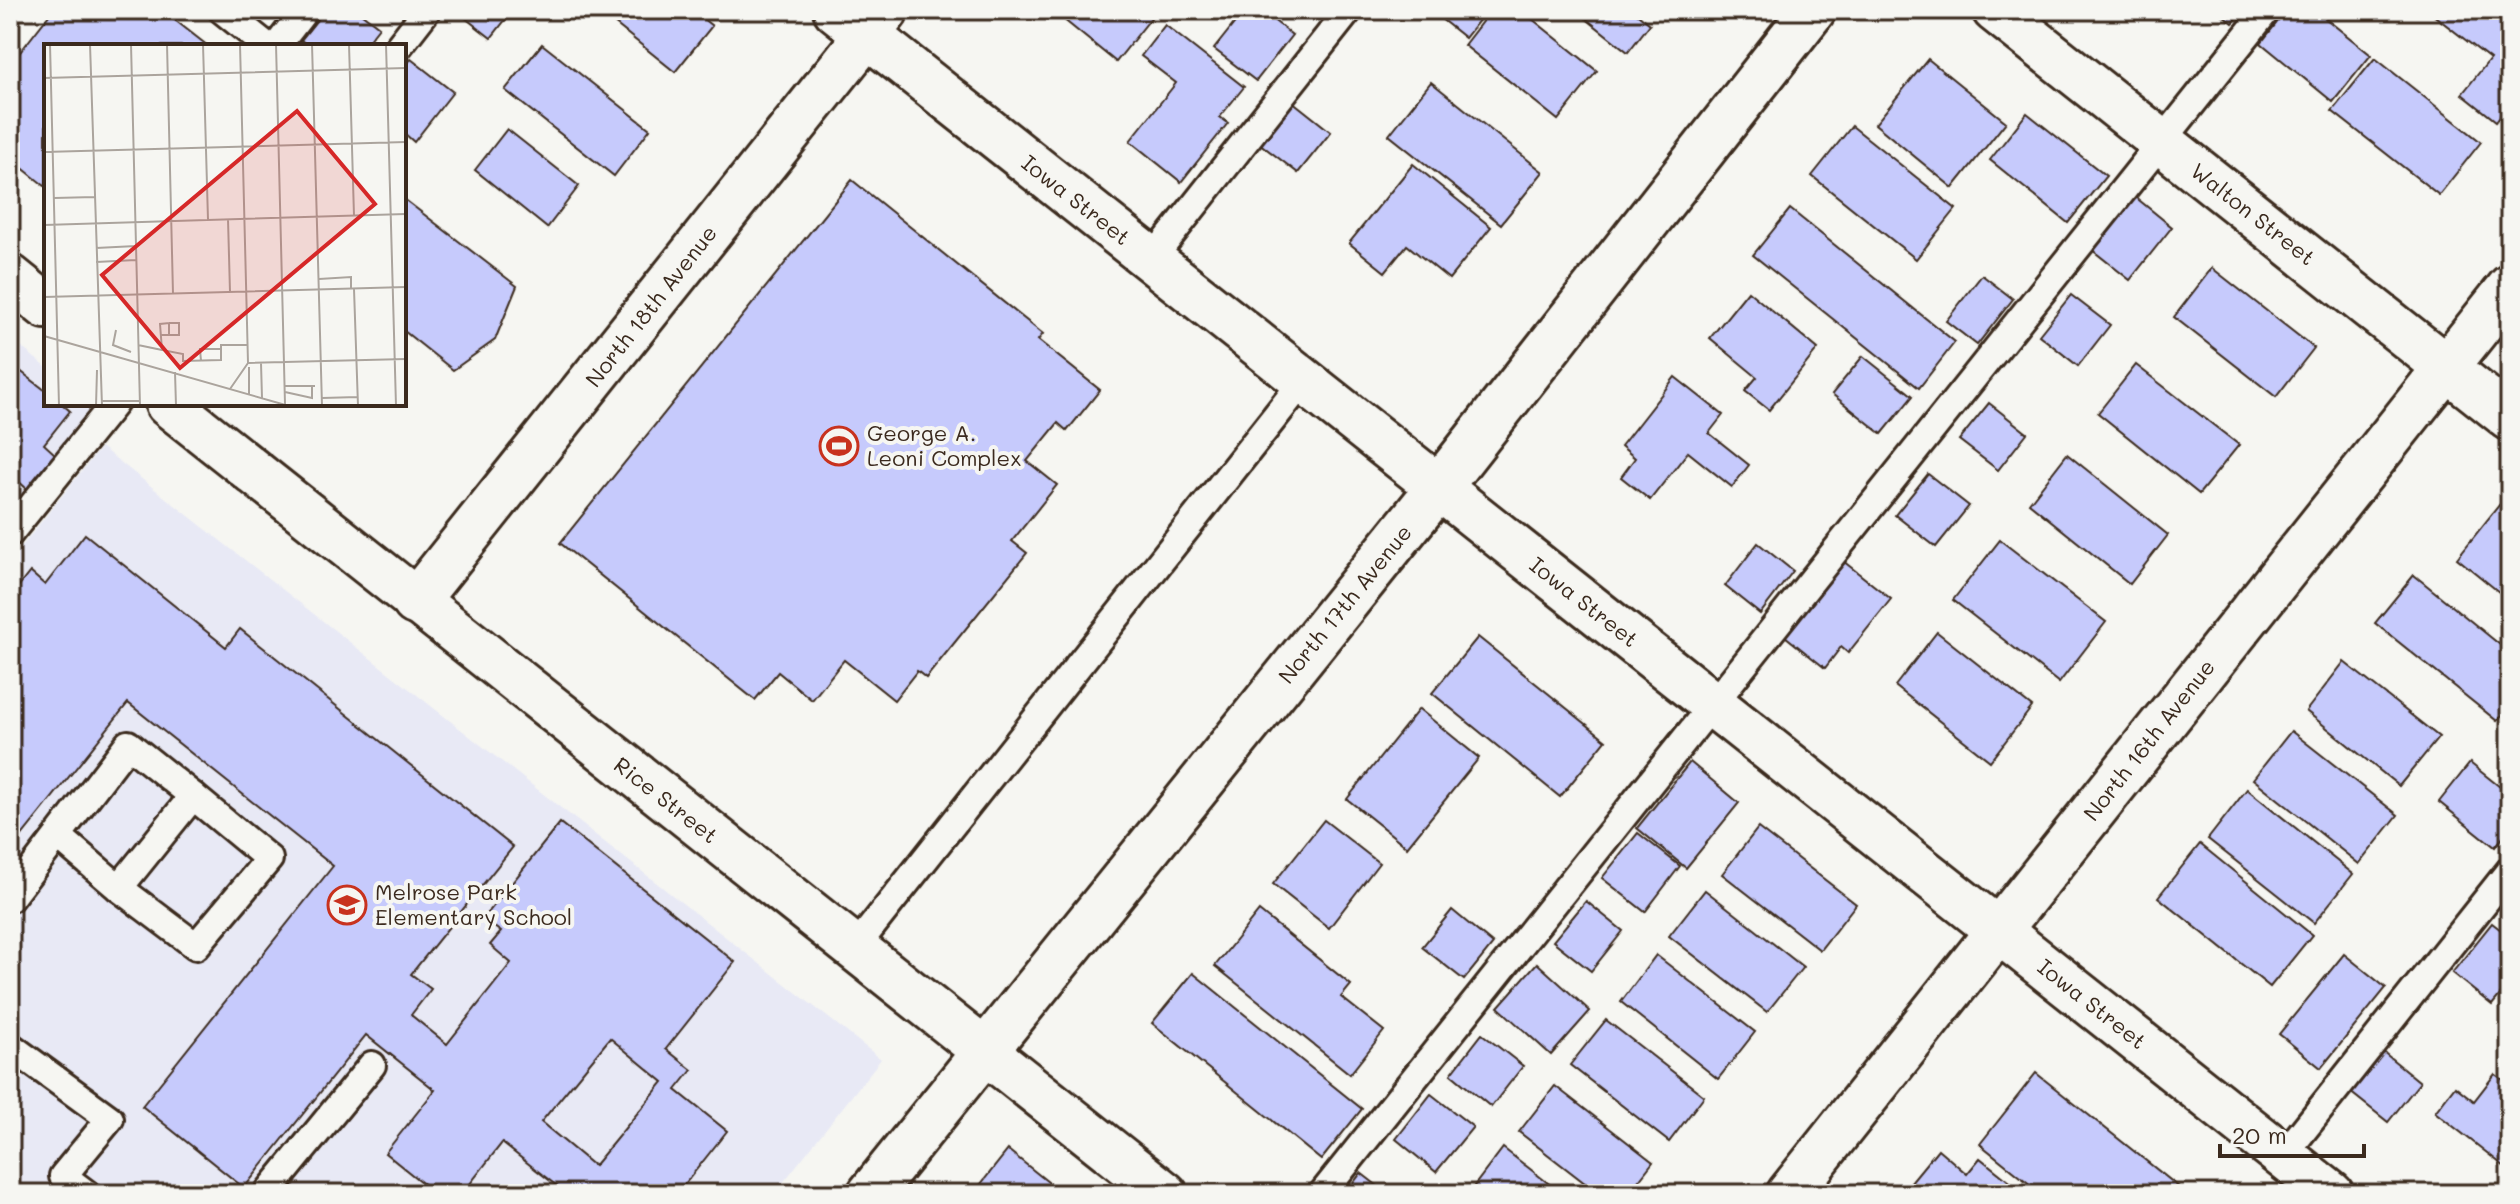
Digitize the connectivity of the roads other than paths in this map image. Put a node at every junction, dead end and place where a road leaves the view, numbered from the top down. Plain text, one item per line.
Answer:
1 (222, 10) edge
2 (305, 10) edge
3 (427, 10) edge
4 (1349, 10) edge
5 (1813, 10) edge
6 (1995, 10) edge
7 (2267, 10) edge
8 (863, 18) edge
9 (264, 44) edge
10 (279, 44) edge
11 (401, 44) edge
12 (2161, 142) junction
13 (1152, 259) junction
14 (10, 277) edge
15 (2510, 287) edge
16 (44, 304) edge
17 (2446, 367) junction
18 (1304, 380) junction
19 (112, 406) edge
20 (170, 406) edge
21 (2510, 418) edge
22 (1439, 487) junction
23 (10, 533) edge
24 (415, 602) junction
25 (1713, 704) junction
26 (193, 796) junction
27 (58, 836) junction
28 (2510, 870) edge
29 (119, 888) junction
30 (10, 898) edge
31 (1998, 930) junction
32 (854, 949) junction
33 (10, 1046) edge
34 (983, 1051) junction
35 (372, 1065) dead end
36 (2283, 1156) junction
37 (269, 1193) edge
38 (87, 1194) edge
39 (870, 1194) edge
40 (1165, 1194) edge
41 (1322, 1194) edge
42 (1789, 1194) edge
43 (2331, 1194) edge

1 - 9 lane
2 - 10 lane
3 - 11 lane
4 - 13 lane
5 - 22 street, North 17th Avenue
6 - 12 street, Walton Street
7 - 12 lane
8 - 13 street, Iowa Street
8 - 24 street, North 18th Avenue
12 - 17 street, Walton Street
12 - 25 lane
13 - 18 street, Iowa Street
14 - 16 street
15 - 17 street, North 16th Avenue
17 - 21 street, Walton Street
17 - 31 street, North 16th Avenue
18 - 22 street, Iowa Street
18 - 32 lane
19 - 23 lane
20 - 24 street, Rice Street
22 - 25 street, Iowa Street
22 - 34 street, North 17th Avenue
24 - 32 street, Rice Street
25 - 31 street, Iowa Street
25 - 41 lane
26 - 27 lane
26 - 29 lane
26 - 29 lane
27 - 29 lane
27 - 30 lane
28 - 36 lane
31 - 36 street, Iowa Street
31 - 42 street, North 16th Avenue
32 - 34 street, Rice Street
33 - 38 lane
34 - 39 street, North 17th Avenue
34 - 40 street, Rice Street
35 - 37 lane
36 - 43 street, Iowa Street

